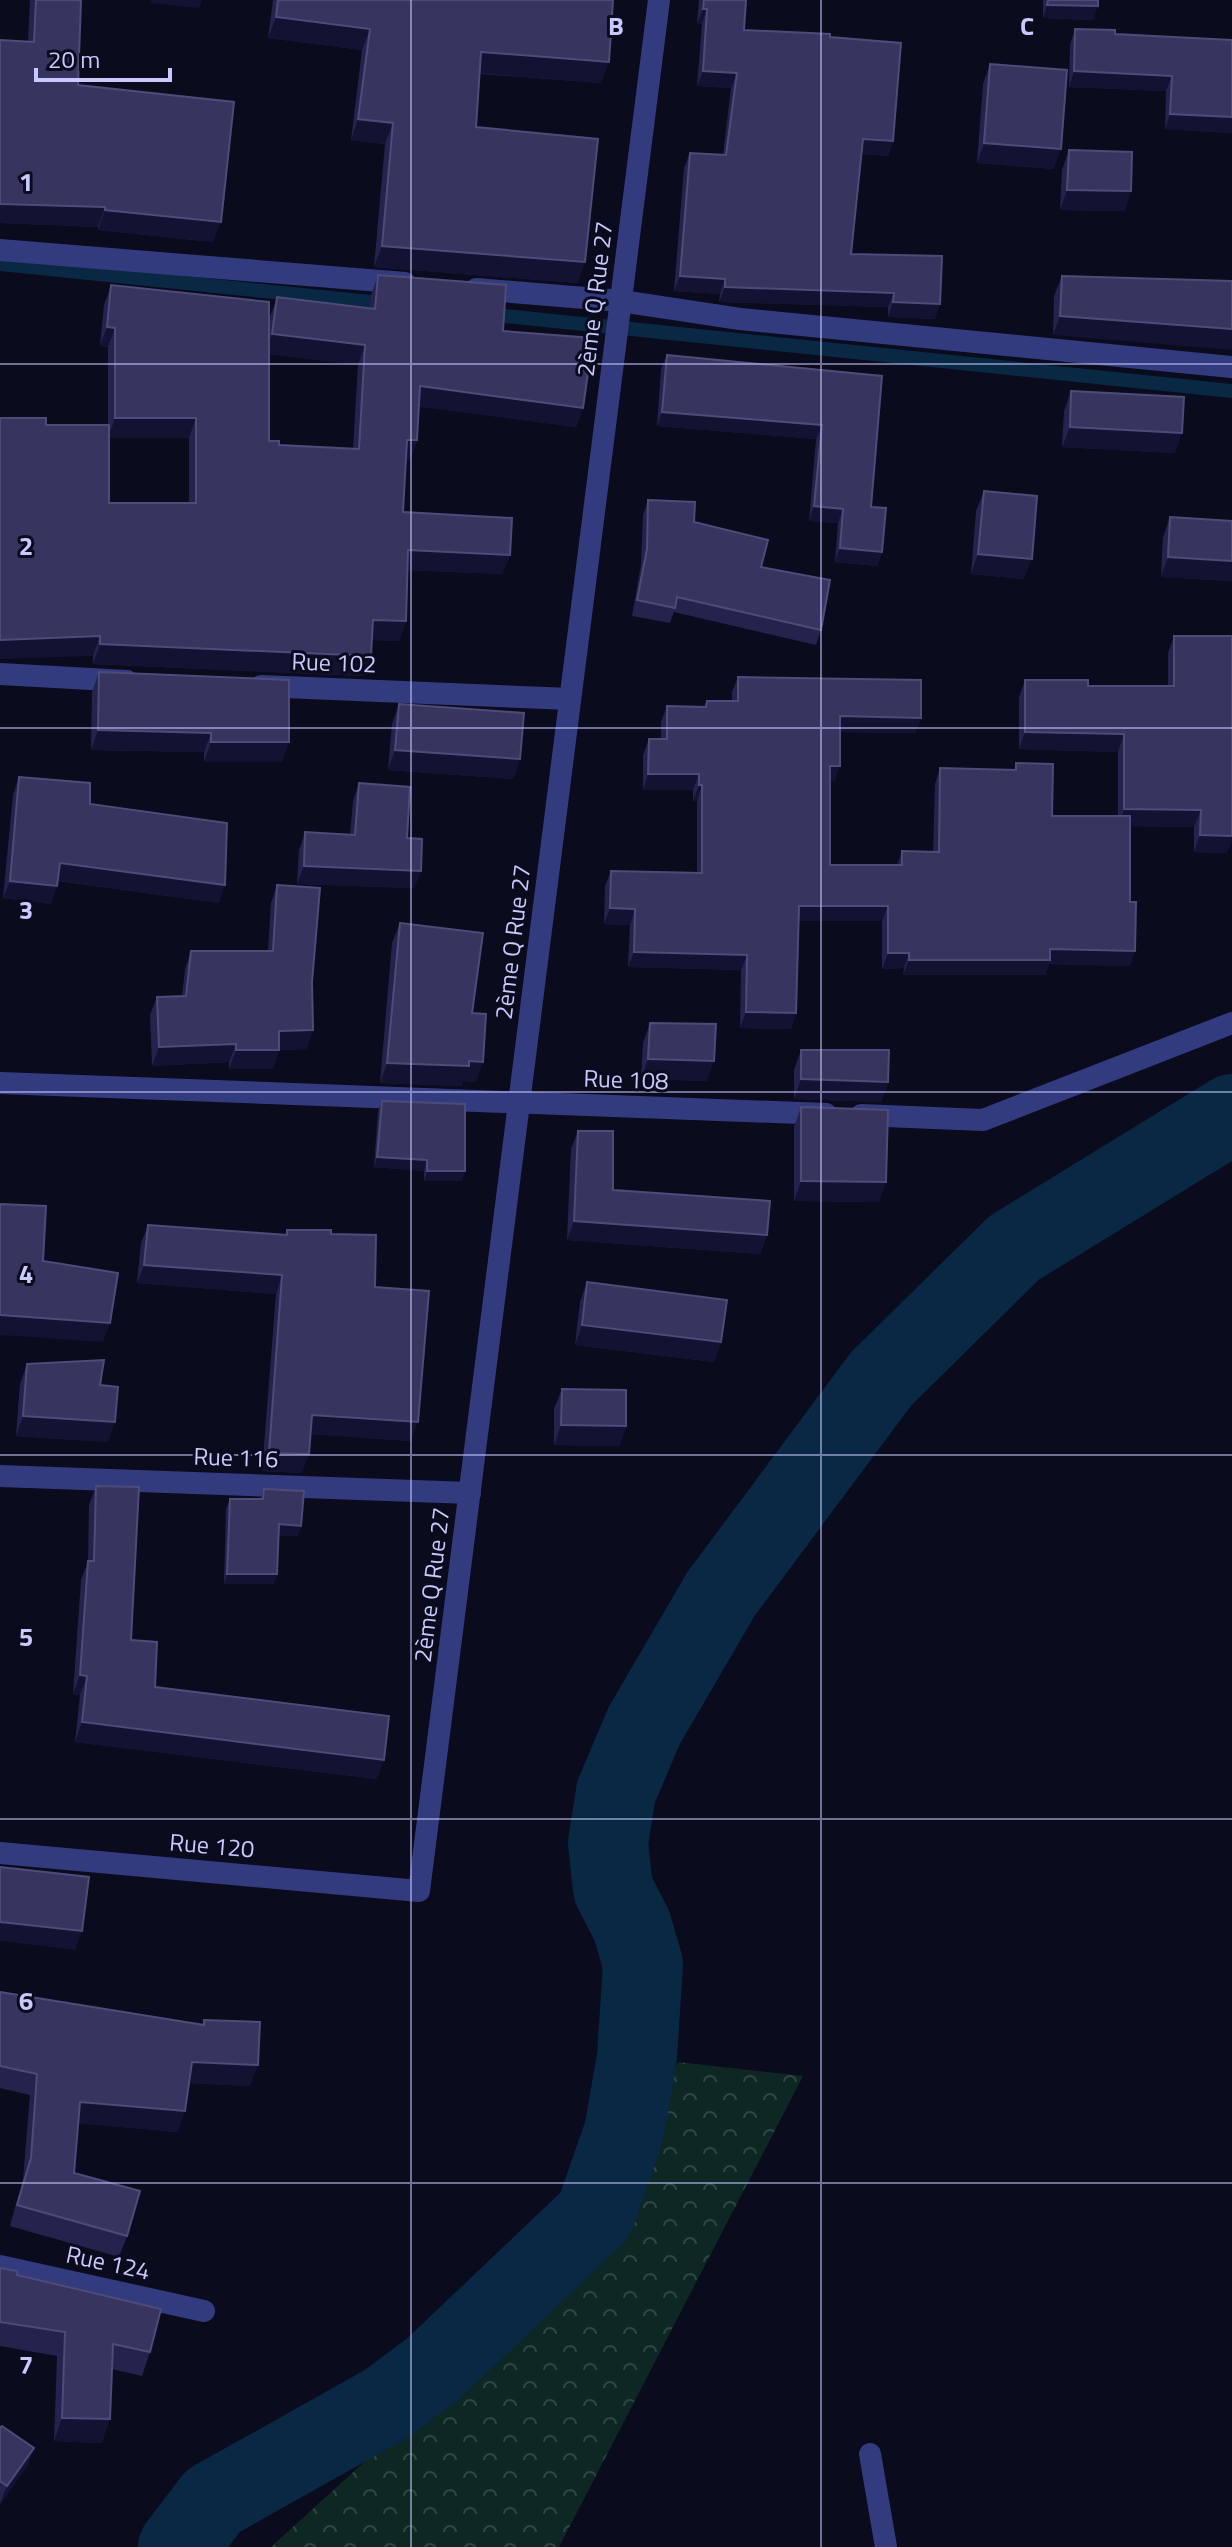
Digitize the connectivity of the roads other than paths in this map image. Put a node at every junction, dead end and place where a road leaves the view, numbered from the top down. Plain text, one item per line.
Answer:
1 (659, 0) edge
2 (0, 250) edge
3 (430, 285) edge
4 (462, 288) edge
5 (621, 301) junction
6 (1232, 367) edge
7 (0, 674) edge
8 (151, 682) edge
9 (244, 685) edge
10 (570, 699) junction
11 (1232, 1023) edge
12 (0, 1083) edge
13 (519, 1101) junction
14 (0, 1476) edge
15 (470, 1493) junction
16 (0, 1853) edge
17 (419, 1891) joint
18 (0, 2266) edge
19 (204, 2311) dead end
20 (870, 2454) dead end
21 (886, 2547) edge

1 - 5 street, 2ème Q Rue 27
2 - 3 street
4 - 5 street
5 - 6 street
5 - 10 street, 2ème Q Rue 27
7 - 8 street
9 - 10 street, Rue 102
10 - 13 street, 2ème Q Rue 27
11 - 13 street, Rue 108
12 - 13 street, Rue 108
13 - 15 street, 2ème Q Rue 27
14 - 15 street, Rue 116
15 - 17 street, 2ème Q Rue 27
16 - 17 street, Rue 120
18 - 19 street, Rue 124
20 - 21 street

